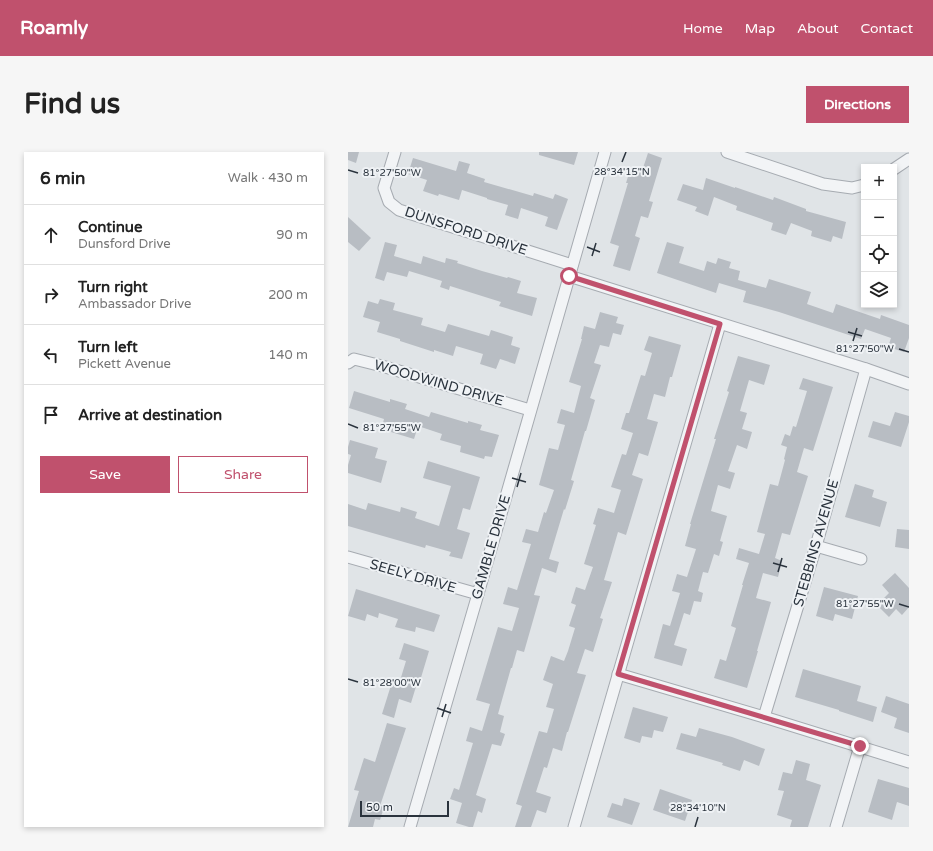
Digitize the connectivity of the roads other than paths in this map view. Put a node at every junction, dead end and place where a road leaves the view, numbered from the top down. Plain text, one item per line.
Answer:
1 (395, 152) edge
2 (605, 152) edge
3 (727, 152) edge
4 (909, 159) edge
5 (897, 166) edge
6 (861, 186) edge
7 (572, 266) junction
8 (569, 276) junction
9 (720, 324) junction
10 (348, 363) edge
11 (866, 369) junction
12 (909, 384) edge
13 (530, 410) junction
14 (816, 546) junction
15 (348, 557) edge
16 (861, 559) dead end
17 (478, 594) junction
18 (618, 674) junction
19 (764, 717) junction
20 (860, 746) junction
21 (909, 762) edge
22 (410, 827) edge
23 (574, 827) edge
24 (836, 827) edge

1 - 7 street, DUNSFORD DRIVE
2 - 7 street, GAMBLE DRIVE
3 - 6 street
4 - 5 street
7 - 8 street, GAMBLE DRIVE
8 - 9 street
8 - 13 street, GAMBLE DRIVE
9 - 11 street
9 - 18 street
10 - 13 street, WOODWIND DRIVE
11 - 12 street
11 - 14 street, STEBBINS AVENUE
13 - 17 street, GAMBLE DRIVE
14 - 16 street
14 - 19 street, STEBBINS AVENUE
15 - 17 street, SEELY DRIVE
17 - 22 street, GAMBLE DRIVE
18 - 19 street
18 - 23 street
19 - 20 street
20 - 21 street
20 - 24 street

